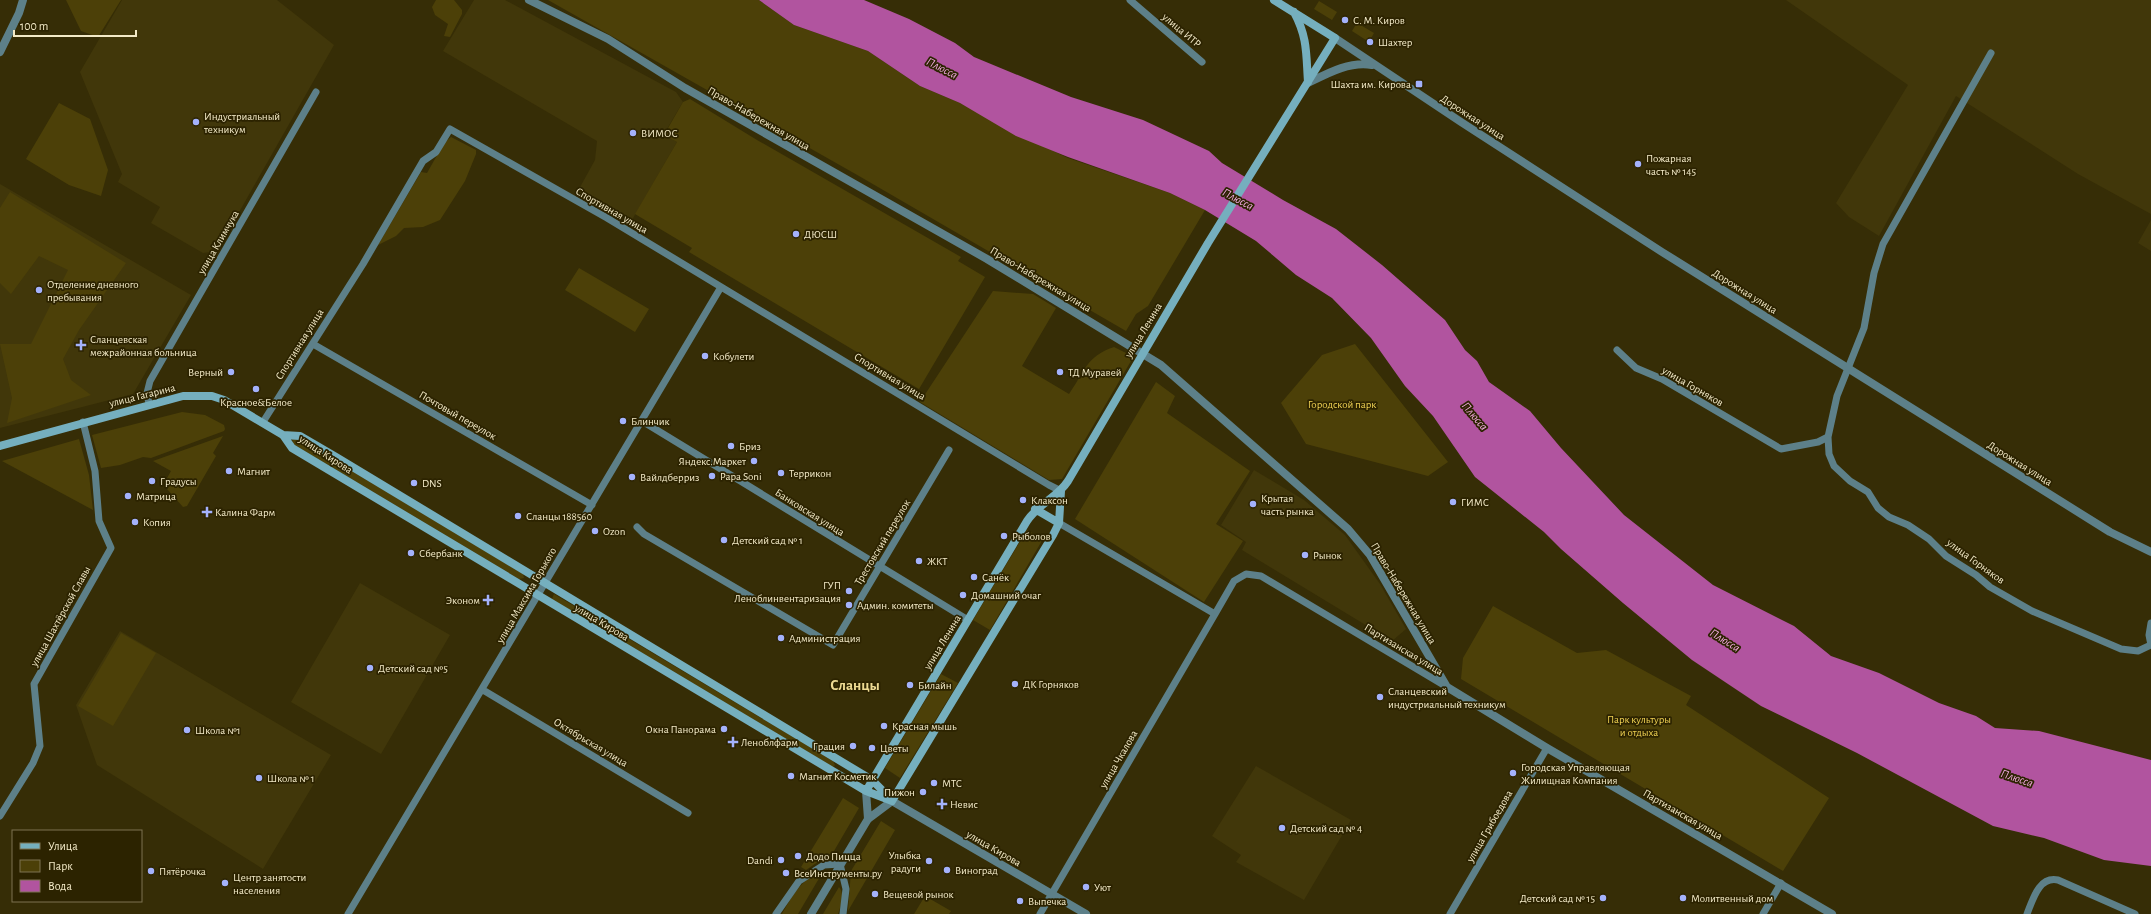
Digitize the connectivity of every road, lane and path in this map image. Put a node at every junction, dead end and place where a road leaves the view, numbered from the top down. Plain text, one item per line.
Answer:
1 (23, 0) edge
2 (529, 0) edge
3 (1130, 0) edge
4 (1274, 0) edge
5 (1294, 12) junction
6 (1335, 38) junction
7 (0, 52) edge
8 (1991, 53) dead end
9 (1202, 62) dead end
10 (1376, 66) junction
11 (1308, 82) junction
12 (316, 92) dead end
13 (721, 287) junction
14 (313, 344) junction
15 (1617, 350) dead end
16 (1143, 353) junction
17 (1849, 370) junction
18 (149, 404) junction
19 (642, 421) junction
20 (83, 422) junction
21 (263, 422) junction
22 (283, 435) junction
23 (1828, 437) junction
24 (0, 446) edge
25 (950, 450) dead end
26 (1062, 491) junction
27 (592, 505) junction
28 (1035, 509) junction
29 (1059, 523) junction
30 (637, 527) dead end
31 (2151, 552) edge
32 (879, 567) junction
33 (546, 583) junction
34 (538, 596) junction
35 (1215, 614) junction
36 (968, 620) junction
37 (2151, 623) edge
38 (2151, 645) edge
39 (1447, 687) junction
40 (483, 690) junction
41 (1547, 748) junction
42 (872, 780) junction
43 (866, 792) junction
44 (892, 800) junction
45 (688, 813) dead end
46 (0, 816) edge
47 (868, 819) junction
48 (840, 864) junction
49 (1782, 883) junction
50 (1052, 894) junction
51 (348, 914) edge
52 (776, 914) edge
53 (811, 914) edge
54 (843, 914) edge
55 (1040, 914) edge
56 (1086, 914) edge
57 (1450, 914) edge
58 (1763, 914) edge
59 (1832, 914) edge
60 (2027, 914) edge
61 (2135, 914) edge

1 - 7 street
2 - 16 street, Право-Набережная улица
3 - 9 street, улица ИТР
4 - 5 main road
5 - 6 main road
5 - 11 main road
6 - 10 street, Дорожная улица
6 - 11 main road
8 - 17 street, улица Горняков
10 - 11 street
10 - 17 street, Дорожная улица
11 - 16 main road, улица Ленина
12 - 18 street, улица Климчука
13 - 14 street, Спортивная улица
13 - 19 street, улица Максима Горького
13 - 26 street, Спортивная улица
14 - 21 street, Спортивная улица
14 - 27 street, Почтовый переулок
15 - 23 street, улица Горняков
16 - 26 main road, улица Ленина
16 - 39 street, Право-Набережная улица
17 - 23 street, улица Горняков
17 - 31 street, Дорожная улица
18 - 20 main road, улица Гагарина
18 - 21 main road, улица Гагарина
19 - 27 street, улица Максима Горького
19 - 32 street, Банковская улица
20 - 24 main road, улица Гагарина
20 - 46 street, улица Шахтёрской Славы
21 - 22 main road, улица Гагарина
22 - 33 main road, улица Кирова
22 - 34 main road, улица Кирова
23 - 38 street, улица Горняков
25 - 32 street, Трестовский переулок
26 - 28 main road, улица Ленина
26 - 29 main road, улица Ленина
27 - 33 street, улица Максима Горького
28 - 29 main road
28 - 36 main road, улица Ленина
29 - 35 street
29 - 44 main road, улица Ленина
30 - 32 street, Трестовский переулок
32 - 36 street, Банковская улица
33 - 34 street, улица Максима Горького
33 - 42 main road, улица Кирова
34 - 40 street, улица Максима Горького
34 - 43 main road, улица Кирова
35 - 39 street, Партизанская улица
35 - 50 street, улица Чкалова
36 - 42 main road, улица Ленина
37 - 38 street
39 - 41 street, Партизанская улица
40 - 45 street, Октябрьская улица
40 - 51 street, улица Максима Горького
41 - 49 street, Партизанская улица
41 - 57 street, улица Грибоедова
42 - 43 main road, улица Ленина
42 - 44 main road, улица Кирова
43 - 44 main road, улица Кирова
43 - 47 street
44 - 47 street, улица Ленина
44 - 50 street, улица Кирова
47 - 48 street, улица Ленина
48 - 52 street
48 - 53 street, улица Ленина
48 - 54 street
49 - 58 street
49 - 59 street, Партизанская улица
50 - 55 street, улица Чкалова
50 - 56 street, улица Кирова
60 - 61 street

